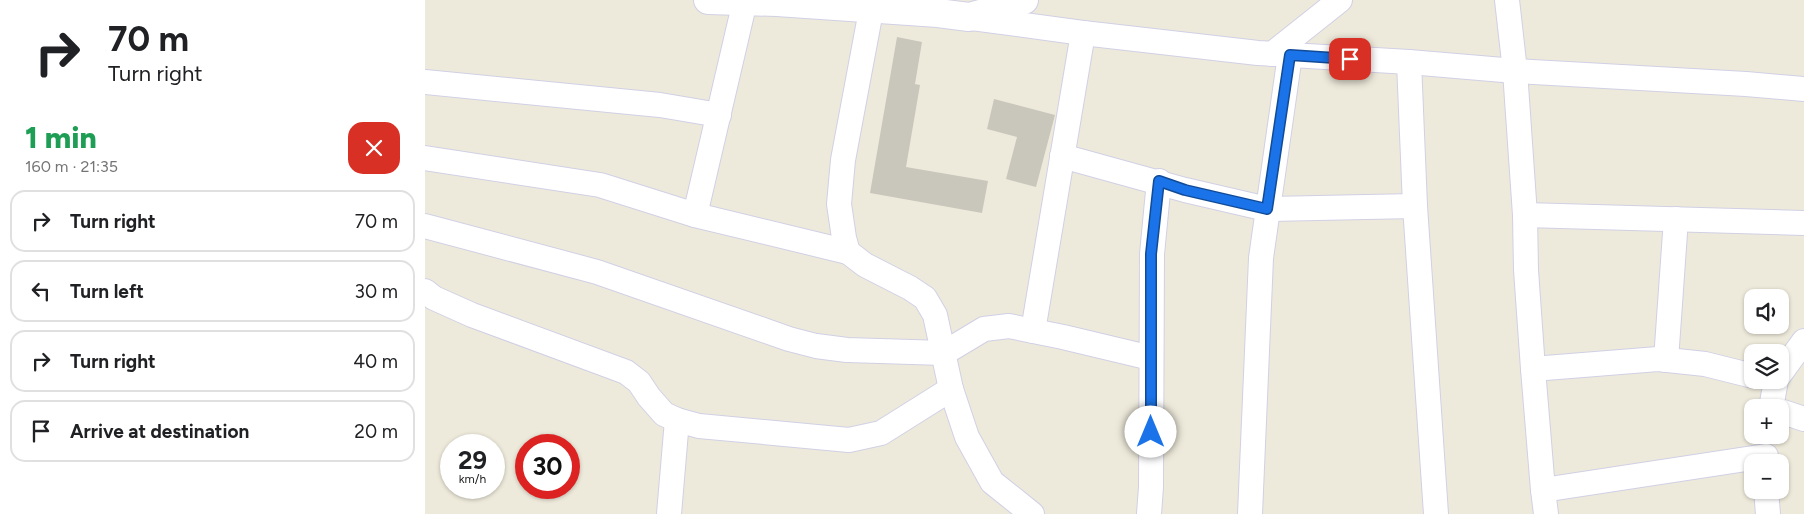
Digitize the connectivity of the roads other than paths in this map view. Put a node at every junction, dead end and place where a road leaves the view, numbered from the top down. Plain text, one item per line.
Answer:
1 (708, 0) edge
2 (1340, 0) edge
3 (1507, 0) edge
4 (745, 1) junction
5 (777, 1) edge
6 (1010, 3) edge
7 (872, 4) edge
8 (969, 17) junction
9 (1083, 33) junction
10 (1281, 54) junction
11 (1409, 62) junction
12 (1515, 72) junction
13 (425, 82) edge
14 (1804, 89) edge
15 (719, 115) junction
16 (1062, 156) junction
17 (425, 158) edge
18 (1159, 181) junction
19 (1415, 206) junction
20 (1267, 209) junction
21 (695, 215) junction
22 (1525, 215) junction
23 (1676, 219) junction
24 (1804, 223) edge
25 (425, 226) edge
26 (848, 252) junction
27 (425, 291) edge
28 (1033, 331) junction
29 (1804, 341) edge
30 (944, 353) junction
31 (1789, 357) edge
32 (1151, 358) junction
33 (1667, 360) junction
34 (1533, 370) junction
35 (1744, 372) edge
36 (951, 389) junction
37 (1789, 414) edge
38 (1804, 419) edge
39 (677, 420) junction
40 (1767, 451) edge
41 (1543, 490) junction
42 (1767, 499) edge
43 (669, 514) edge
44 (1032, 514) edge
45 (1149, 514) edge
46 (1250, 514) edge
47 (1435, 514) edge
48 (1547, 514) edge
49 (1768, 514) edge

1 - 4 main road
2 - 10 street
3 - 12 street
4 - 5 main road
4 - 15 street
5 - 7 main road
6 - 8 main road
7 - 8 main road
7 - 26 street
8 - 9 street
9 - 10 street
9 - 16 street
10 - 11 street
10 - 20 street
11 - 12 street
11 - 19 street
12 - 14 street
12 - 22 street
13 - 15 street
15 - 21 street
16 - 18 street
16 - 28 street
17 - 21 street
18 - 20 street
18 - 32 street
19 - 20 street
19 - 47 street
20 - 46 street
21 - 26 street
22 - 23 street
22 - 34 street
23 - 24 street
23 - 33 street
25 - 30 street
26 - 30 street
27 - 39 street
28 - 30 street
28 - 32 street
29 - 31 street
30 - 36 street
32 - 45 street
33 - 34 street
33 - 35 street
34 - 41 street
36 - 39 street
36 - 44 street
37 - 38 street
39 - 43 street
40 - 41 street
41 - 48 street
42 - 49 street

